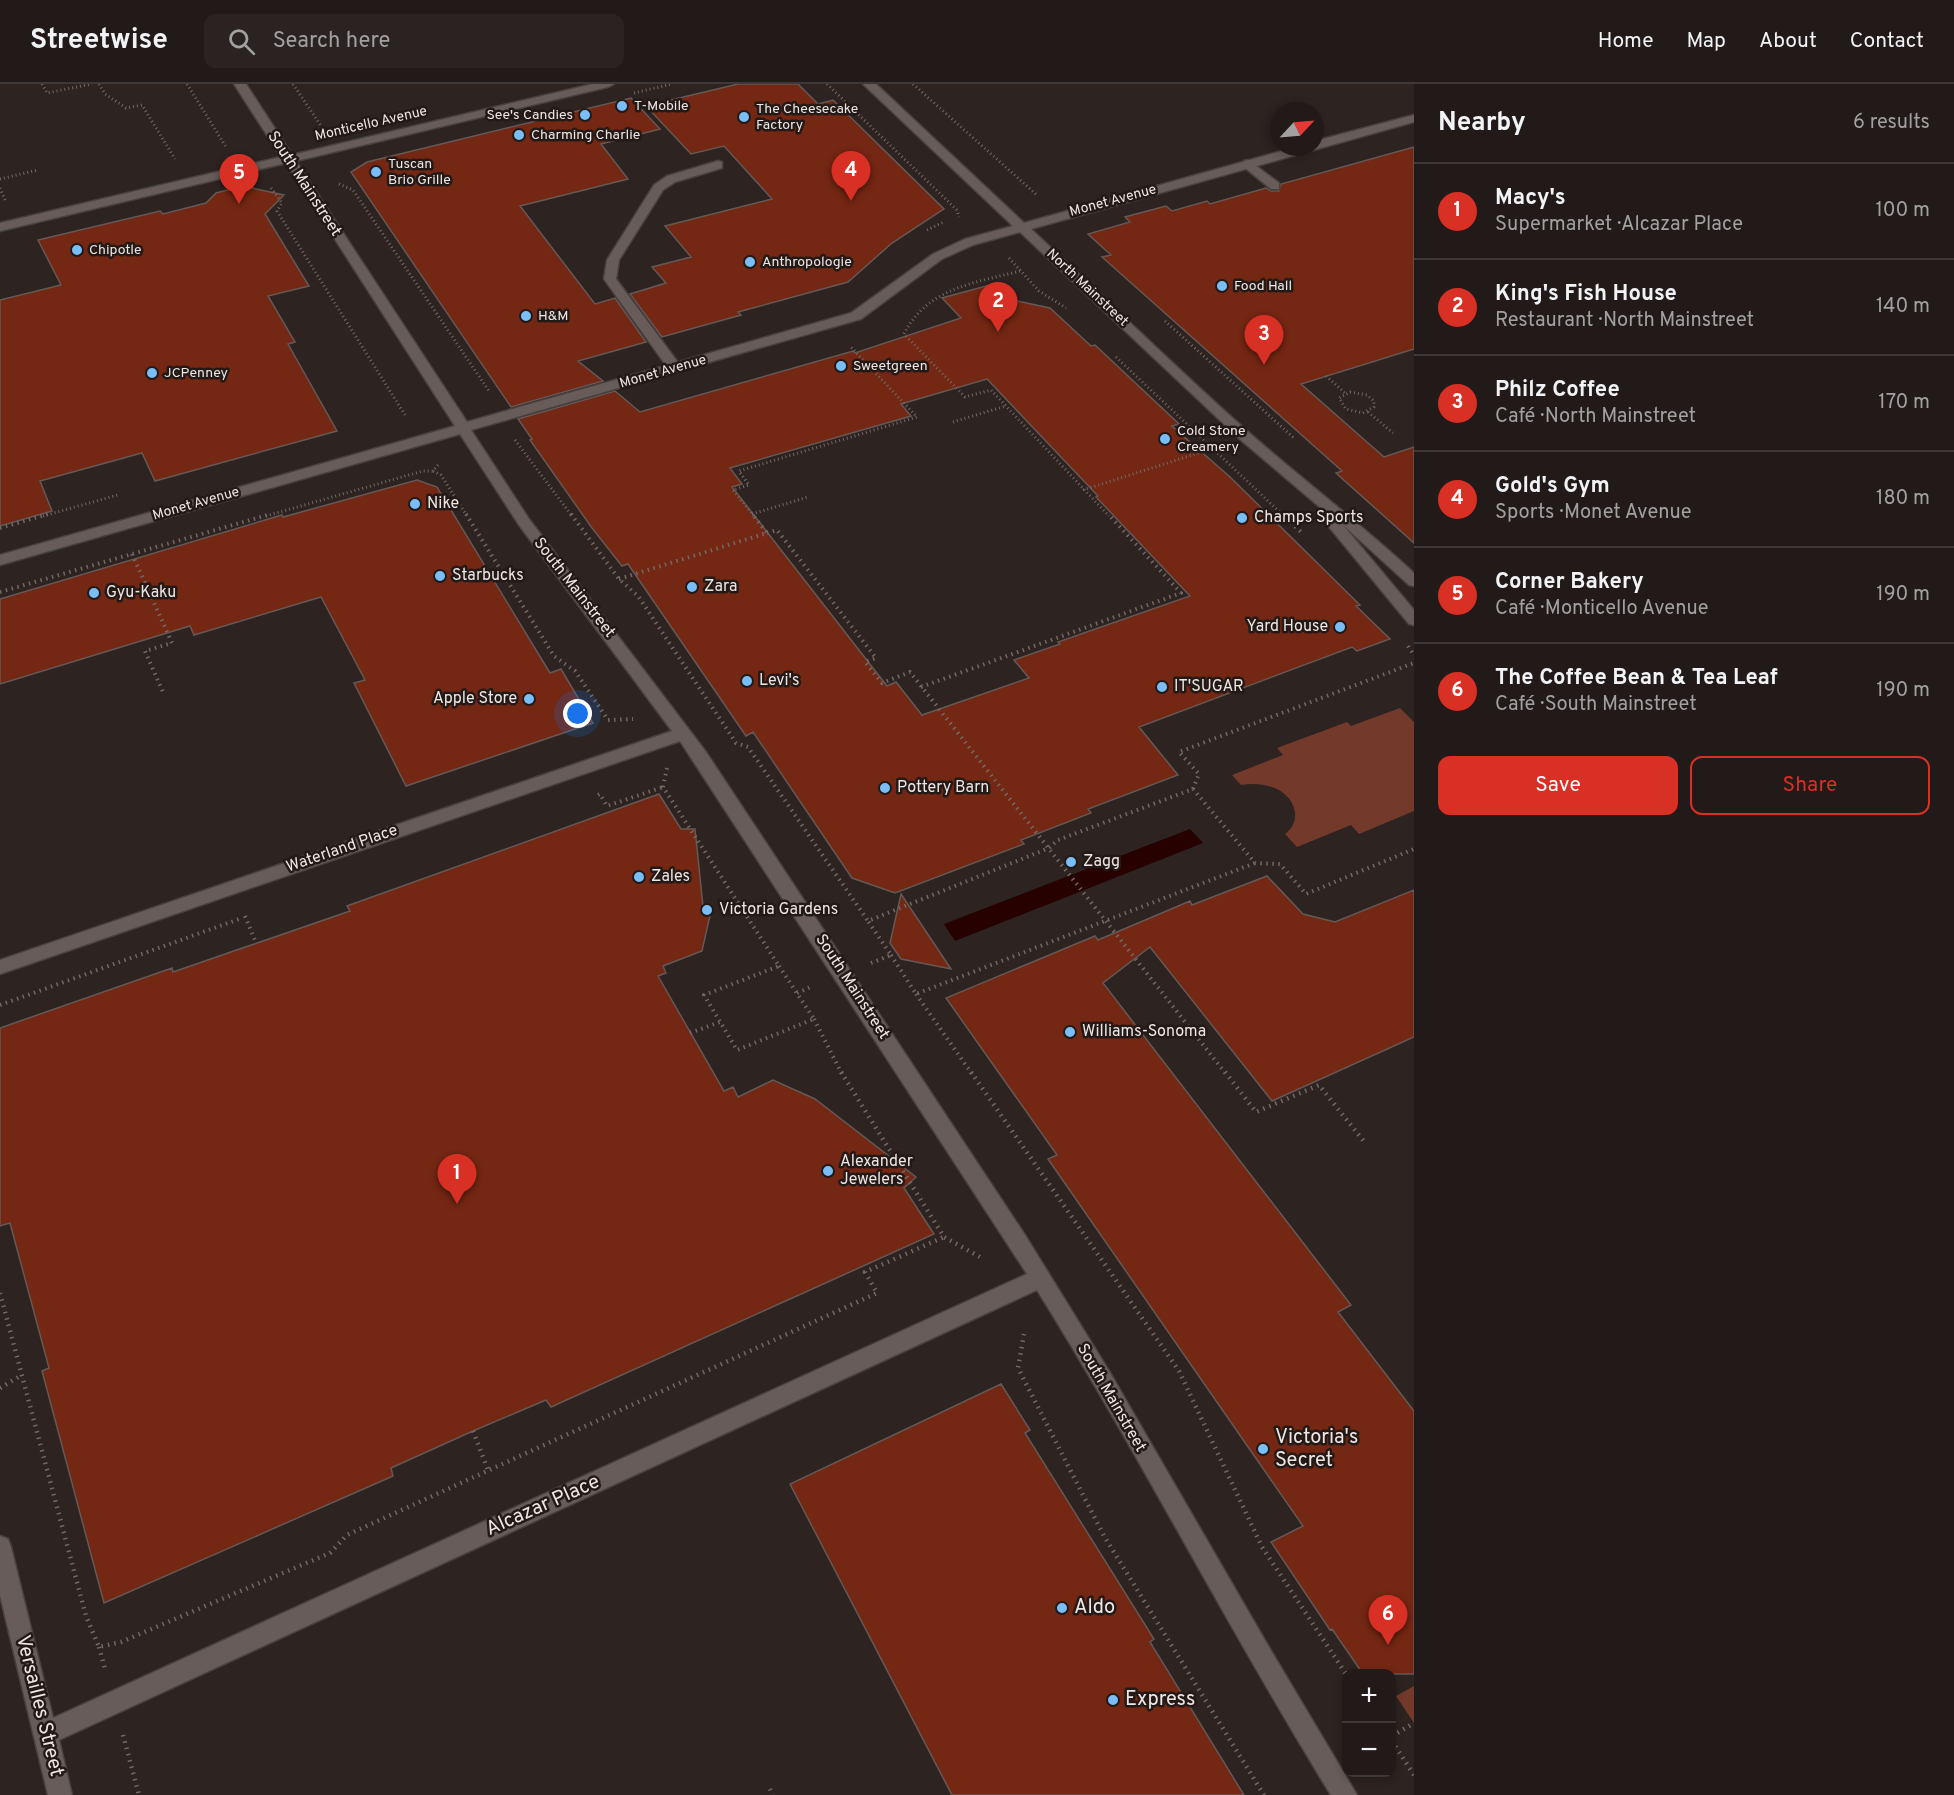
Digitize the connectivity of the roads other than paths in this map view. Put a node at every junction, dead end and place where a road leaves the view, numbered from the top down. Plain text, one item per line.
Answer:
1 (240, 84) edge
2 (608, 84) edge
3 (869, 84) edge
4 (1414, 118) edge
5 (1324, 143) edge
6 (1277, 156) edge
7 (287, 159) junction
8 (1248, 164) junction
9 (718, 165) dead end
10 (1275, 186) dead end
11 (0, 227) edge
12 (1023, 227) junction
13 (675, 368) junction
14 (462, 429) junction
15 (1307, 490) junction
16 (0, 560) edge
17 (1414, 581) edge
18 (1414, 620) edge
19 (684, 733) junction
20 (0, 967) edge
21 (1041, 1278) junction
22 (0, 1547) edge
23 (45, 1734) junction
24 (60, 1795) edge
25 (1345, 1795) edge

1 - 7 street, South Mainstreet
2 - 7 street, Monticello Avenue
3 - 12 street, North Mainstreet
4 - 5 street
6 - 8 street, Monet Avenue
7 - 11 street, Monticello Avenue
7 - 14 street, South Mainstreet
8 - 10 street
8 - 12 street, Monet Avenue
9 - 13 street
12 - 13 street, Monet Avenue
12 - 15 street, North Mainstreet
13 - 14 street, Monet Avenue
14 - 16 street, Monet Avenue
14 - 19 street, South Mainstreet
15 - 17 street, North Mainstreet
15 - 18 street, North Mainstreet
19 - 20 street, Waterland Place
19 - 21 street, South Mainstreet
21 - 23 street, Alcazar Place
21 - 25 street, South Mainstreet
22 - 23 street, Versailles Street
23 - 24 street, Versailles Street

